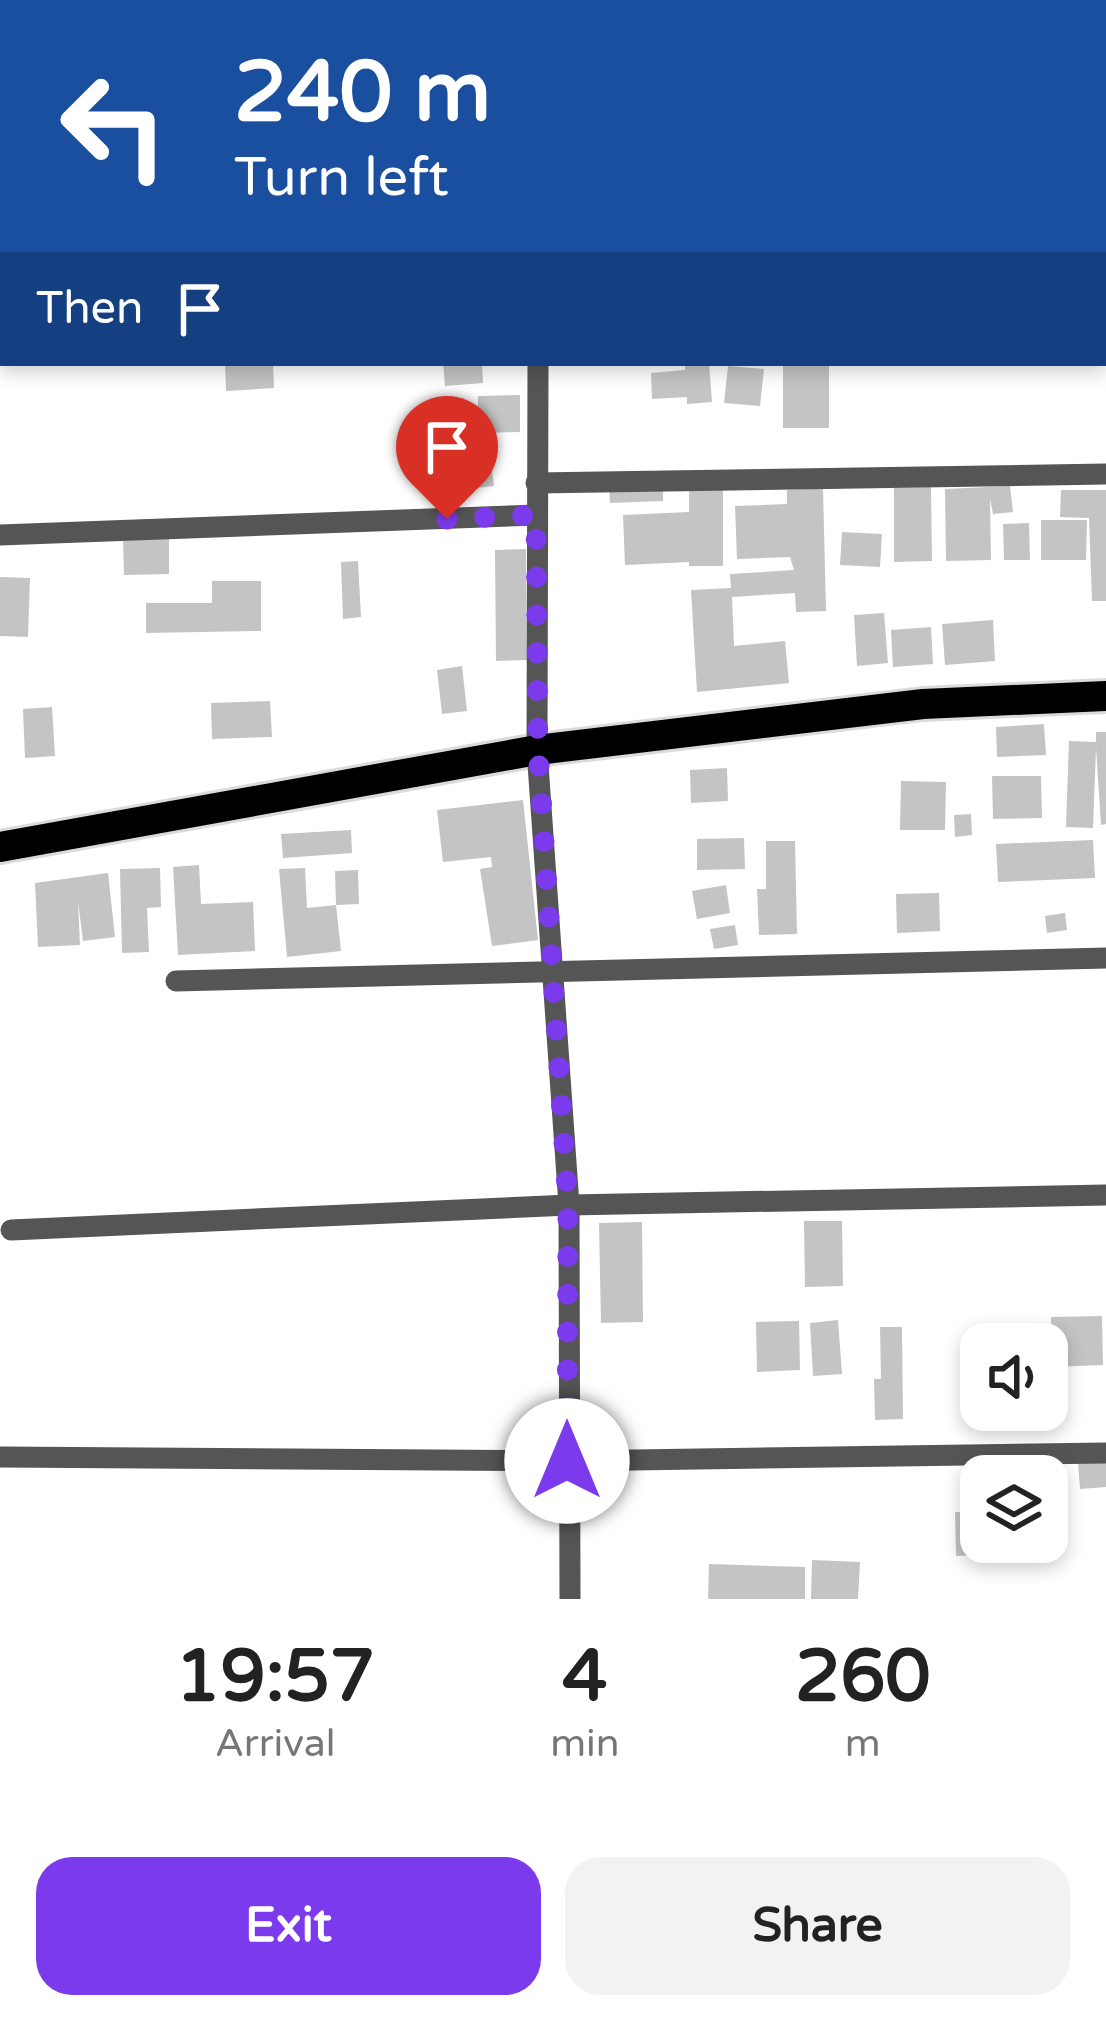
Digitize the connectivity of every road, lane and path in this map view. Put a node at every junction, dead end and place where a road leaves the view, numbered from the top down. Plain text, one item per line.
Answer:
1 (538, 366) edge
2 (1106, 474) edge
3 (536, 482) junction
4 (536, 515) junction
5 (0, 535) edge
6 (1106, 696) edge
7 (538, 750) junction
8 (0, 848) edge
9 (1106, 958) edge
10 (554, 974) junction
11 (176, 982) dead end
12 (1106, 1195) edge
13 (568, 1205) junction
14 (10, 1231) dead end
15 (1106, 1453) edge
16 (0, 1457) edge
17 (567, 1461) junction
18 (570, 1599) edge

1 - 3 street
2 - 3 street
3 - 4 street
4 - 5 street
4 - 7 street
6 - 7 main road
7 - 8 main road
7 - 10 street
9 - 10 street
10 - 11 street
10 - 13 street
12 - 13 street
13 - 14 street
13 - 17 street
15 - 17 street
16 - 17 street
17 - 18 street

